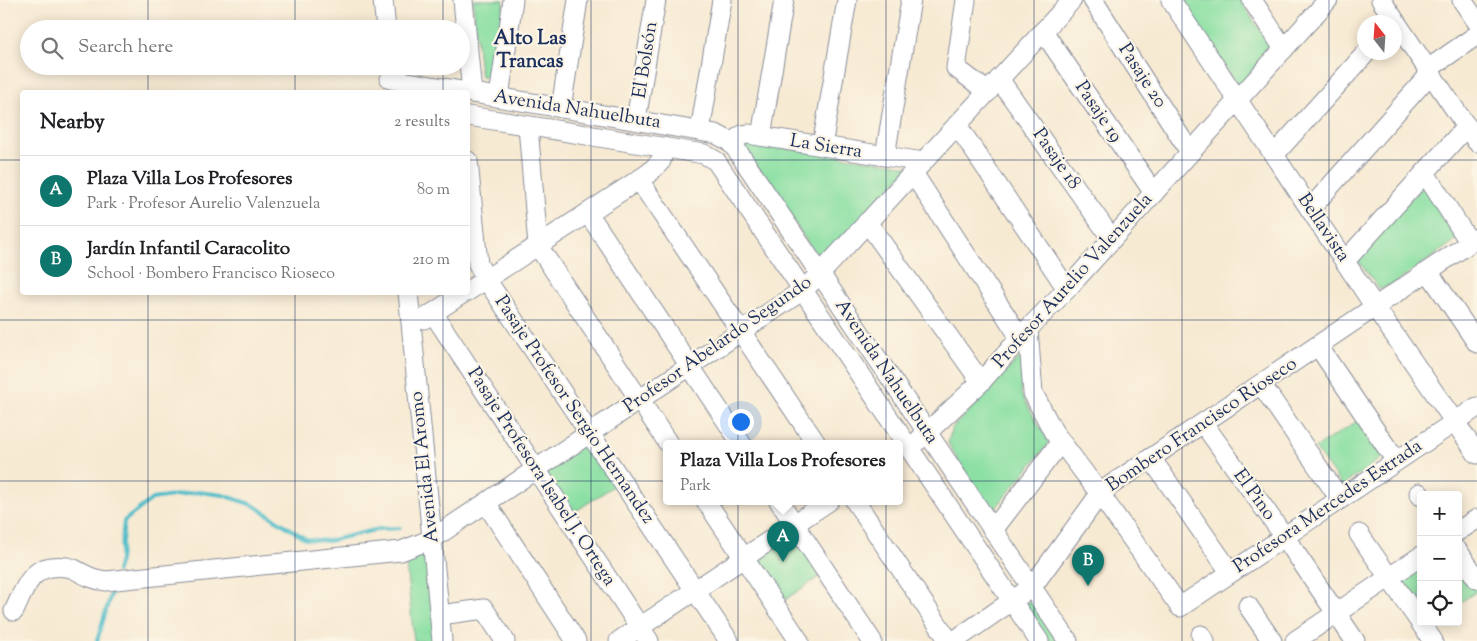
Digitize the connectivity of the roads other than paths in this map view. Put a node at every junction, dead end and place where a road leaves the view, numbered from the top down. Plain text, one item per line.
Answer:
1 (383, 0) edge
2 (463, 0) edge
3 (513, 0) edge
4 (578, 0) edge
5 (656, 0) edge
6 (722, 0) edge
7 (784, 0) edge
8 (847, 0) edge
9 (911, 0) edge
10 (966, 0) edge
11 (1072, 0) edge
12 (1093, 0) edge
13 (1171, 0) edge
14 (1252, 0) edge
15 (1381, 0) edge
16 (1462, 0) edge
17 (1324, 2) edge
18 (1391, 15) edge
19 (385, 20) edge
20 (465, 20) edge
21 (1477, 22) edge
22 (1043, 31) junction
23 (1402, 32) edge
24 (1477, 36) edge
25 (1284, 49) junction
26 (1360, 60) edge
27 (1430, 71) junction
28 (470, 72) edge
29 (390, 79) edge
30 (993, 86) junction
31 (454, 90) edge
32 (472, 93) joint
33 (499, 97) junction
34 (1238, 99) junction
35 (561, 108) junction
36 (470, 116) edge
37 (636, 120) junction
38 (958, 125) junction
39 (528, 126) junction
40 (1467, 126) junction
41 (700, 131) junction
42 (761, 136) junction
43 (1477, 142) edge
44 (731, 143) junction
45 (822, 146) junction
46 (664, 147) junction
47 (1190, 152) junction
48 (1274, 155) junction
49 (884, 156) junction
50 (918, 168) junction
51 (1425, 173) junction
52 (639, 180) junction
53 (470, 182) edge
54 (1154, 193) junction
55 (1310, 209) junction
56 (588, 213) junction
57 (868, 222) junction
58 (1112, 239) junction
59 (1473, 240) edge
60 (538, 246) junction
61 (1345, 261) junction
62 (1428, 271) junction
63 (820, 274) junction
64 (486, 279) junction
65 (470, 289) edge
66 (1067, 289) junction
67 (803, 290) junction
68 (408, 295) edge
69 (461, 295) edge
70 (1375, 307) junction
71 (433, 313) junction
72 (411, 328) junction
73 (741, 331) junction
74 (1024, 334) junction
75 (1477, 343) edge
76 (1318, 346) junction
77 (690, 366) junction
78 (981, 382) junction
79 (1261, 384) junction
80 (639, 400) junction
81 (1477, 407) edge
82 (1455, 422) junction
83 (1203, 423) junction
84 (589, 433) junction
85 (927, 434) junction
86 (666, 440) edge
87 (739, 440) edge
88 (814, 440) edge
89 (897, 440) edge
90 (1060, 443) junction
91 (904, 451) edge
92 (1477, 454) edge
93 (1152, 458) junction
94 (1396, 461) junction
95 (536, 469) junction
96 (1100, 494) junction
97 (1340, 498) junction
98 (486, 503) junction
99 (709, 505) edge
100 (782, 505) edge
101 (823, 505) edge
102 (858, 505) edge
103 (1477, 519) edge
104 (795, 524) junction
105 (1462, 528) edge
106 (993, 530) junction
107 (1359, 534) dead end
108 (1284, 536) junction
109 (432, 539) junction
110 (1462, 557) edge
111 (744, 558) junction
112 (1417, 559) edge
113 (1230, 572) junction
114 (1389, 577) junction
115 (1477, 579) edge
116 (1032, 588) junction
117 (695, 590) junction
118 (1013, 601) junction
119 (1248, 606) dead end
120 (14, 612) dead end
121 (1336, 614) junction
122 (440, 615) junction
123 (644, 634) edge
124 (442, 641) edge
125 (504, 641) edge
126 (576, 641) edge
127 (619, 641) edge
128 (729, 641) edge
129 (799, 641) edge
130 (872, 641) edge
131 (949, 641) edge
132 (954, 641) edge
133 (1039, 641) edge
134 (1068, 641) edge
135 (1272, 641) edge
136 (1295, 641) edge
137 (1354, 641) edge
138 (1433, 641) edge

1 - 19 street
2 - 20 street
3 - 33 street
4 - 35 street
5 - 37 street, El Bolsón
6 - 41 street
7 - 42 street
8 - 45 street
9 - 49 street
10 - 30 street, Pasaje 18
11 - 22 street, Profesor Abelardo Segundo
12 - 47 street, Pasaje 20
13 - 34 street, Bellavista
14 - 25 street
15 - 18 street
16 - 21 street
17 - 25 street, Profesor Aurelio Valenzuela
22 - 30 street, Profesor Abelardo Segundo
22 - 54 street, Pasaje 19
23 - 27 street
24 - 27 street
25 - 34 street, Profesor Aurelio Valenzuela
26 - 48 street
27 - 40 street
27 - 55 street
28 - 32 street
29 - 31 street, Avenida Nahuelbuta
30 - 38 street, Profesor Abelardo Segundo
30 - 58 street, Pasaje 18
32 - 33 street, Avenida Nahuelbuta
33 - 35 street, Avenida Nahuelbuta
34 - 47 street, Profesor Aurelio Valenzuela
34 - 48 street, Bellavista
35 - 37 street, Avenida Nahuelbuta
36 - 39 street, Avenida Nahuelbuta
37 - 41 street, Avenida Nahuelbuta
38 - 50 street, Profesor Abelardo Segundo
38 - 66 street
39 - 46 street, Avenida Nahuelbuta
39 - 60 street
40 - 43 street
40 - 51 street
41 - 44 street, Avenida Nahuelbuta
42 - 44 street, La Sierra
42 - 45 street, La Sierra
44 - 63 street, Avenida Nahuelbuta
45 - 49 street, La Sierra
46 - 52 street
46 - 67 street, Avenida Nahuelbuta
47 - 54 street, Profesor Aurelio Valenzuela
48 - 55 street, Bellavista
49 - 50 street, La Sierra
50 - 57 street, Profesor Abelardo Segundo
50 - 74 street
51 - 59 street
51 - 61 street
52 - 56 street
52 - 73 street
53 - 64 street, Pasaje Profesor Sergio Hernandez
54 - 58 street, Profesor Aurelio Valenzuela
55 - 61 street, Bellavista
56 - 60 street
56 - 77 street
57 - 63 street, Profesor Abelardo Segundo
57 - 78 street
58 - 66 street, Profesor Aurelio Valenzuela
59 - 62 street, Bombero Francisco Rioseco
60 - 64 street
60 - 80 street
61 - 70 street, Bellavista
62 - 70 street, Bombero Francisco Rioseco
62 - 75 street
63 - 67 street, Profesor Abelardo Segundo
63 - 85 street, Avenida Nahuelbuta
64 - 65 street
64 - 84 street, Pasaje Profesor Sergio Hernandez
66 - 74 street, Profesor Aurelio Valenzuela
67 - 73 street, Profesor Abelardo Segundo
67 - 89 street, Avenida Nahuelbuta
68 - 72 street, Avenida El Aromo
69 - 71 street
70 - 76 street, Bombero Francisco Rioseco
70 - 82 street, Bellavista
71 - 72 street
71 - 95 street, Pasaje Profesora Isabel J. Ortega
72 - 109 street, Avenida El Aromo
73 - 77 street, Profesor Abelardo Segundo
73 - 88 street
74 - 78 street, Profesor Aurelio Valenzuela
74 - 90 street
76 - 79 street, Bombero Francisco Rioseco
76 - 94 street
77 - 80 street, Profesor Abelardo Segundo
77 - 87 street
78 - 85 street, Profesor Aurelio Valenzuela
79 - 83 street, Bombero Francisco Rioseco
79 - 97 street
80 - 84 street, Profesor Abelardo Segundo
80 - 86 street
81 - 82 street, Profesora Mercedes Estrada
82 - 92 street, Bellavista
82 - 94 street, Profesora Mercedes Estrada
83 - 93 street, Bombero Francisco Rioseco
83 - 108 street, El Pino
84 - 95 street, Profesor Abelardo Segundo
84 - 117 street, Pasaje Profesor Sergio Hernandez
85 - 91 street, Profesor Aurelio Valenzuela
85 - 106 street, Avenida Nahuelbuta
90 - 96 street
90 - 106 street
91 - 118 street, Avenida Nahuelbuta
93 - 96 street, Bombero Francisco Rioseco
93 - 113 street
94 - 97 street, Profesora Mercedes Estrada
95 - 98 street, Profesor Abelardo Segundo
95 - 123 street, Pasaje Profesora Isabel J. Ortega
96 - 113 street, Profesora Mercedes Estrada
96 - 116 street, Bombero Francisco Rioseco
97 - 108 street, Profesora Mercedes Estrada
98 - 109 street, Profesor Abelardo Segundo
98 - 126 street
99 - 111 street
100 - 104 street
101 - 104 street
102 - 131 street
103 - 105 street
104 - 111 street
104 - 130 street
106 - 116 street, Avenida Nahuelbuta
107 - 114 street
108 - 113 street, Profesora Mercedes Estrada
108 - 121 street, El Pino
109 - 120 street, Profesor Abelardo Segundo
109 - 122 street, Avenida El Aromo
110 - 115 street
111 - 117 street
111 - 129 street
112 - 114 street
114 - 121 street
114 - 138 street
116 - 118 street, Bombero Francisco Rioseco
116 - 134 street, Avenida Nahuelbuta
117 - 123 street
117 - 128 street, Pasaje Profesor Sergio Hernandez
118 - 132 street, Bombero Francisco Rioseco
118 - 133 street, Avenida Nahuelbuta
119 - 135 street
121 - 136 street
121 - 137 street, El Pino
122 - 124 street, Avenida El Aromo
122 - 125 street
123 - 127 street

